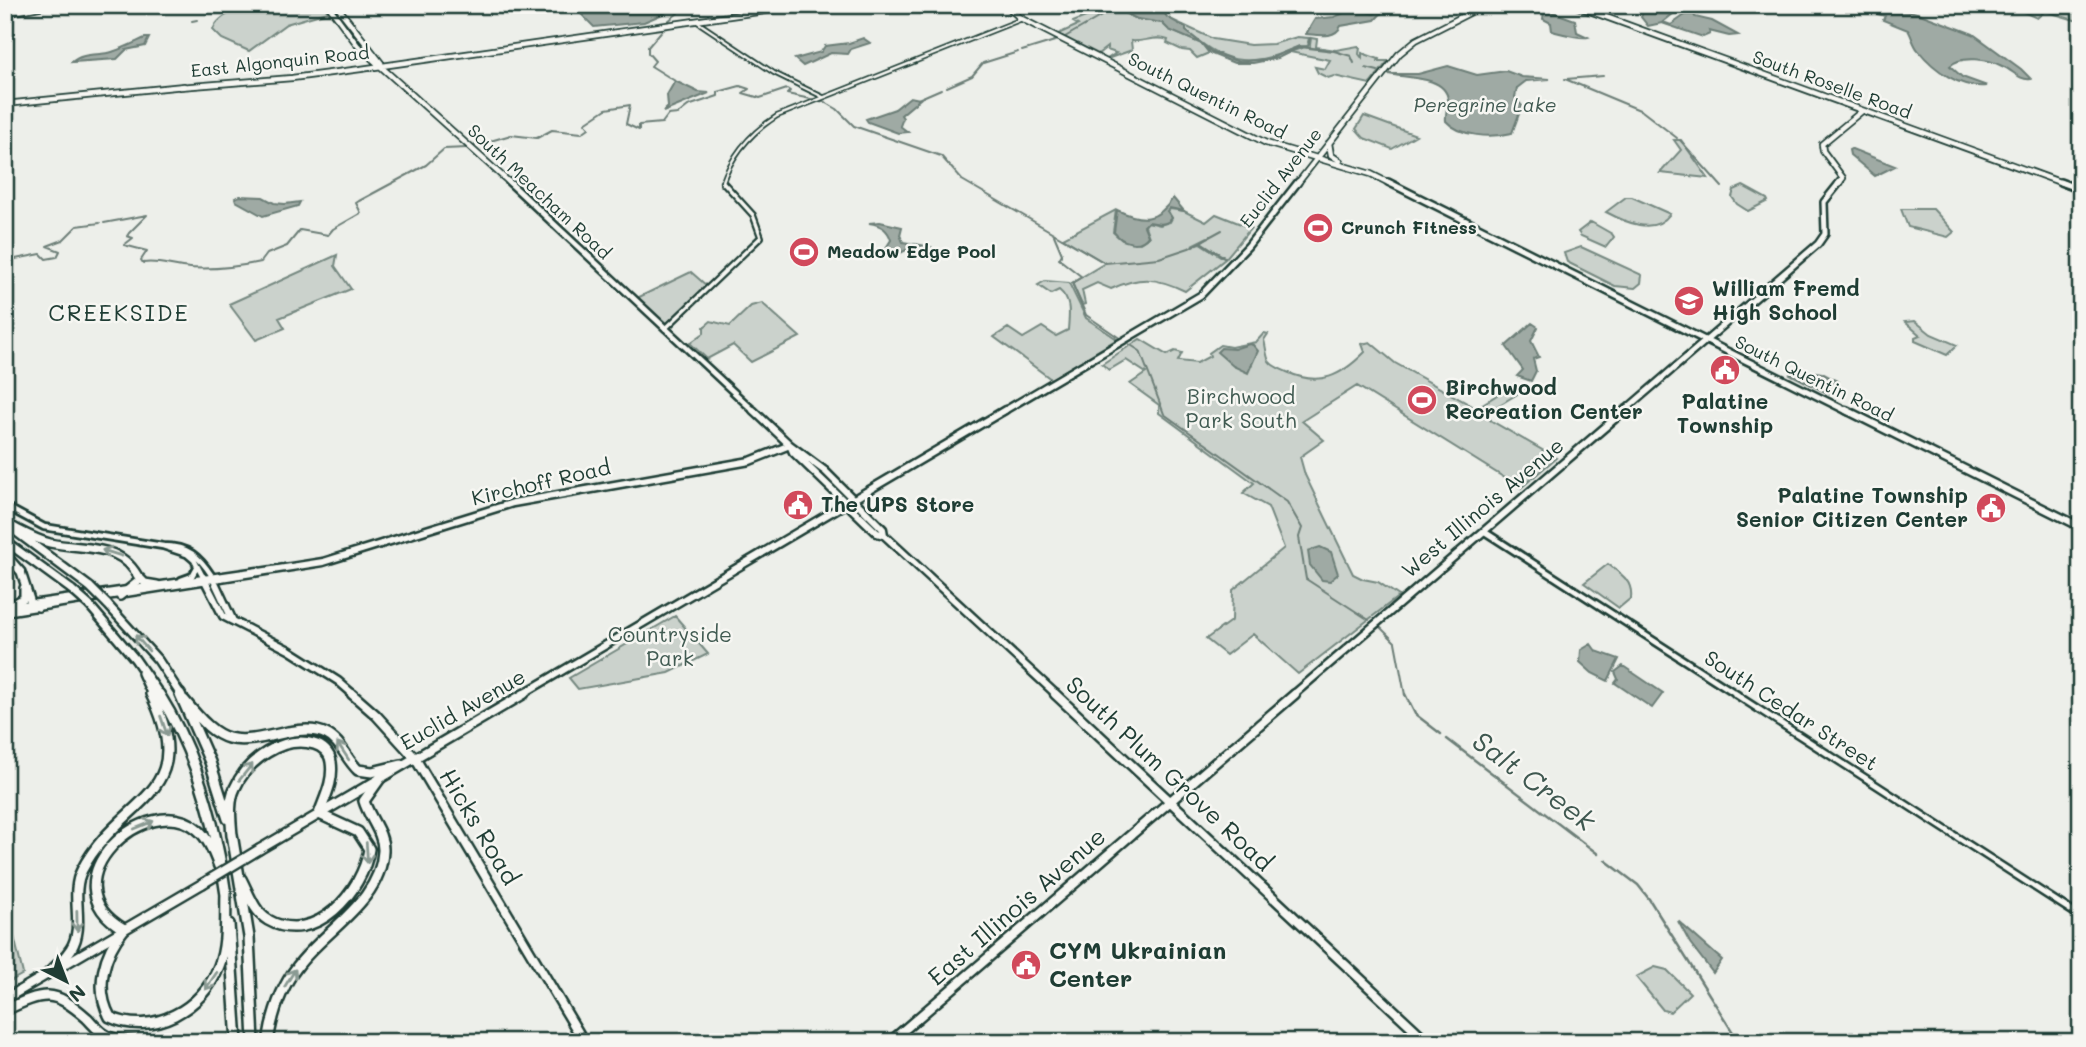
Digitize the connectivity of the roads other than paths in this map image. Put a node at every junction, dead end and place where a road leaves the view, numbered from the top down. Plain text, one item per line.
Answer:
1 (21, 5) edge
2 (36, 5) edge
3 (49, 5) edge
4 (328, 5) edge
5 (336, 5) edge
6 (807, 5) edge
7 (1006, 5) edge
8 (1485, 5) edge
9 (1573, 5) edge
10 (6, 9) edge
11 (691, 18) dead end
12 (1022, 19) junction
13 (699, 21) junction
14 (686, 22) junction
15 (371, 58) junction
16 (401, 62) junction
17 (382, 65) junction
18 (364, 66) junction
19 (388, 70) junction
20 (180, 86) junction
21 (820, 99) junction
22 (5, 102) edge
23 (1863, 111) junction
24 (1329, 143) junction
25 (1317, 159) junction
26 (1354, 167) junction
27 (2081, 190) edge
28 (665, 329) junction
29 (1705, 342) junction
30 (790, 445) junction
31 (850, 502) junction
32 (5, 506) edge
33 (5, 524) edge
34 (2081, 527) edge
35 (1485, 532) junction
36 (5, 541) edge
37 (163, 547) junction
38 (5, 554) edge
39 (197, 566) junction
40 (260, 572) junction
41 (23, 576) junction
42 (140, 578) junction
43 (213, 578) junction
44 (233, 578) junction
45 (204, 580) junction
46 (174, 582) junction
47 (157, 585) junction
48 (134, 587) junction
49 (219, 591) junction
50 (120, 596) junction
51 (34, 605) junction
52 (6, 609) edge
53 (233, 621) junction
54 (138, 663) junction
55 (177, 691) junction
56 (415, 758) junction
57 (401, 765) junction
58 (381, 777) junction
59 (1170, 803) junction
60 (319, 814) junction
61 (232, 836) junction
62 (223, 876) junction
63 (241, 879) junction
64 (226, 891) junction
65 (2081, 917) edge
66 (124, 929) junction
67 (49, 973) junction
68 (5, 999) edge
69 (5, 1010) edge
70 (161, 1042) edge
71 (237, 1042) edge
72 (254, 1042) edge
73 (268, 1042) edge
74 (583, 1042) edge
75 (890, 1042) edge
76 (1428, 1042) edge

1 - 10 highway
2 - 10 highway
3 - 10 highway
4 - 15 main road
5 - 17 main road
6 - 13 main road, East Algonquin Road
7 - 12 main road, South Quentin Road
8 - 24 main road, Euclid Avenue
9 - 23 main road, South Roselle Road
11 - 14 main road
12 - 21 street
12 - 25 main road, South Quentin Road
13 - 14 main road, East Algonquin Road
13 - 21 street
14 - 16 main road, East Algonquin Road
15 - 17 main road
15 - 18 main road
16 - 17 main road, East Algonquin Road
16 - 19 main road
17 - 18 main road, East Algonquin Road
17 - 19 main road, South Meacham Road
17 - 20 main road, East Algonquin Road
18 - 20 main road, East Algonquin Road
19 - 28 main road, South Meacham Road
20 - 22 main road, East Algonquin Road
21 - 28 street
23 - 27 main road, South Roselle Road
23 - 29 main road, West Illinois Avenue
24 - 25 main road, Euclid Avenue
24 - 26 main road
25 - 26 main road, South Quentin Road
25 - 31 main road, Euclid Avenue
26 - 29 main road, South Quentin Road
28 - 30 main road, South Plum Grove Road
29 - 34 main road, South Quentin Road
29 - 35 main road, West Illinois Avenue
30 - 31 main road, South Plum Grove Road
30 - 40 main road, Kirchoff Road
31 - 56 main road, Euclid Avenue
31 - 59 main road, South Plum Grove Road
32 - 37 street
42 -> 33 highway
55 -> 33 highway, bridge
35 - 59 main road, West Illinois Avenue
35 - 65 street, South Cedar Street
36 - 54 highway, bridge
37 - 39 street
37 - 43 street
38 - 41 highway
39 - 45 street
39 - 46 street
40 - 43 main road, Kirchoff Road
40 - 44 main road, Kirchoff Road
41 - 51 highway
41 - 52 highway
42 - 47 highway
42 - 48 highway
43 - 44 main road, Kirchoff Road
43 - 45 main road, Kirchoff Road
43 - 49 main road
44 - 49 main road
45 - 46 main road, Kirchoff Road
45 - 50 main road, Kirchoff Road
45 - 53 main road
46 - 47 main road, Kirchoff Road
47 - 48 main road, Kirchoff Road
48 - 50 highway
48 - 51 main road, Kirchoff Road
49 - 53 main road
50 - 51 main road, Kirchoff Road
51 - 52 main road, Kirchoff Road
53 - 56 main road, Hicks Road
54 - 62 highway
54 -> 67 highway
57 -> 55 highway
55 - 61 highway
56 - 57 main road, Euclid Avenue
56 - 74 main road, Hicks Road
57 - 58 main road, Euclid Avenue
58 - 60 main road, Euclid Avenue
73 -> 58 highway
59 - 75 main road, East Illinois Avenue
59 - 76 main road, South Plum Grove Road
61 -> 60 highway
60 -> 63 highway
60 - 66 main road, Euclid Avenue, bridge
61 - 63 highway
62 - 64 highway
66 -> 62 highway
63 - 72 highway
64 -> 66 highway
64 - 71 highway
66 - 67 main road, Euclid Avenue
67 - 68 main road, Euclid Avenue
69 - 70 highway

